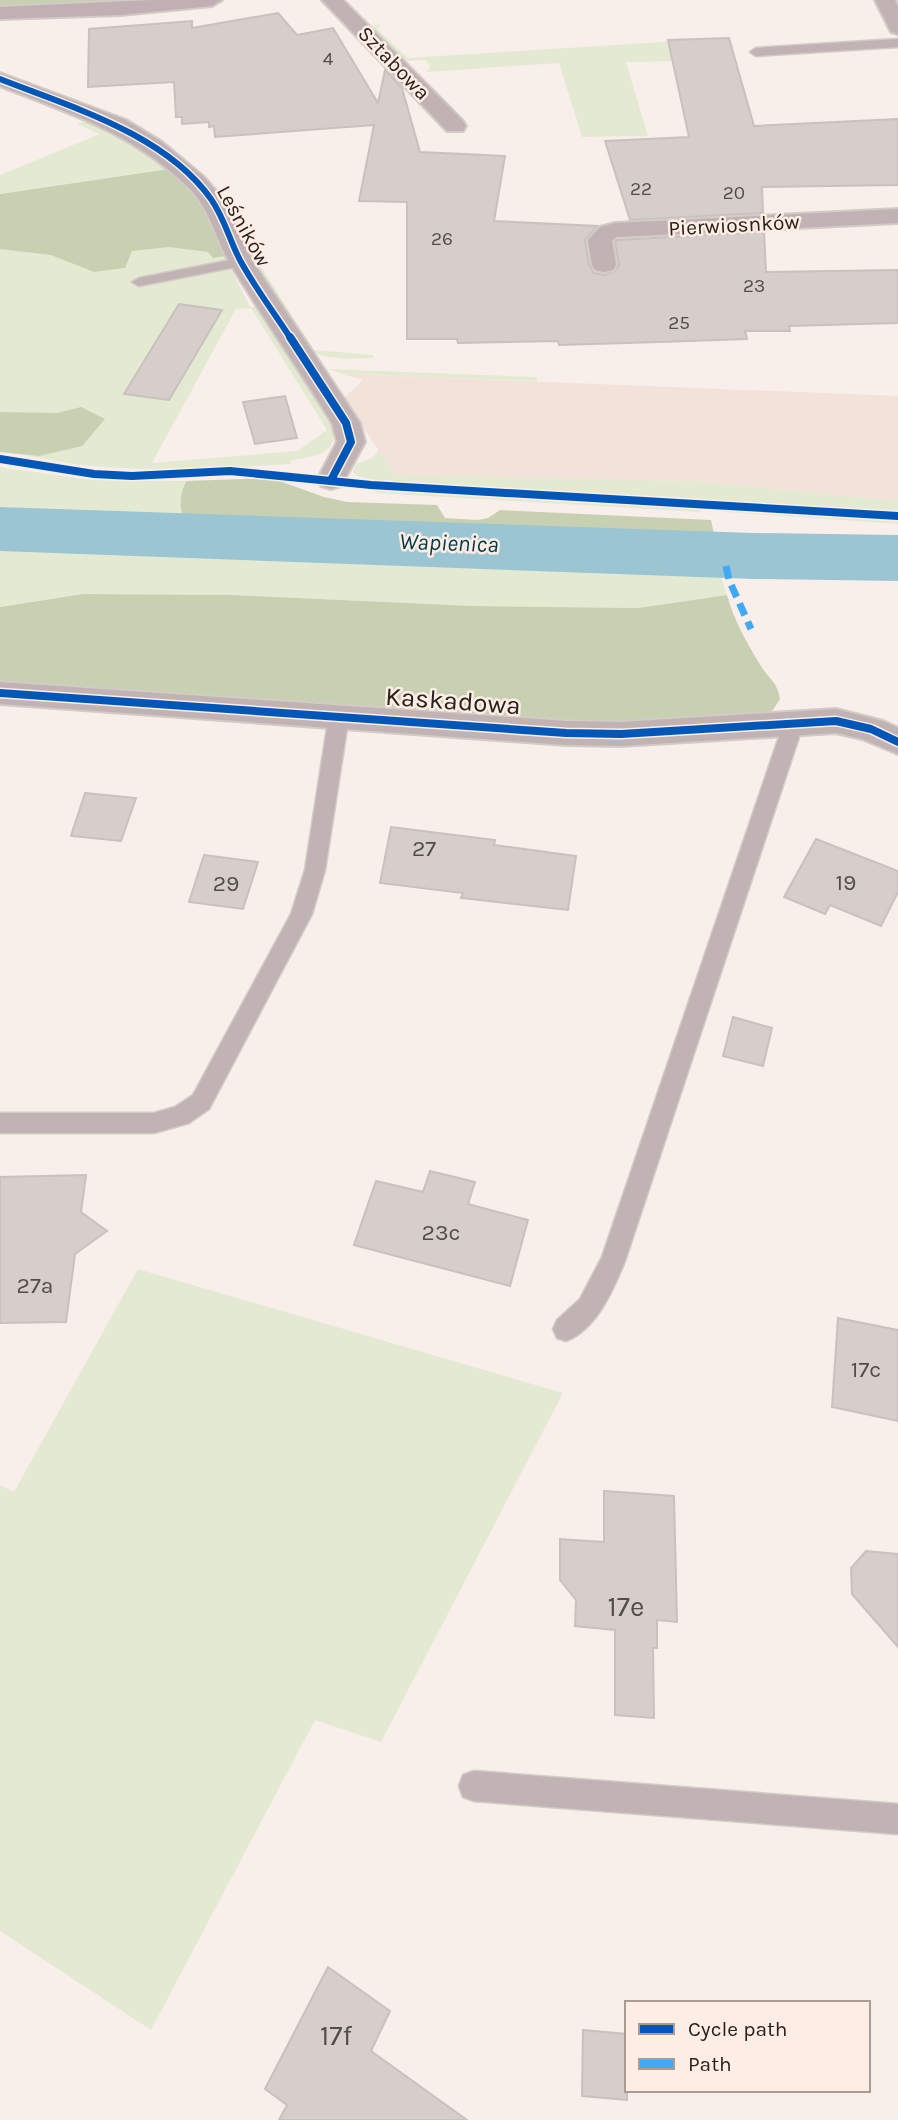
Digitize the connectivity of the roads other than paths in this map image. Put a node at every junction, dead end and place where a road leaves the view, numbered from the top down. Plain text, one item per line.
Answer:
1 (212, 0) edge
2 (332, 0) edge
3 (886, 0) edge
4 (0, 13) edge
5 (898, 28) edge
6 (898, 43) edge
7 (756, 52) dead end
8 (0, 79) edge
9 (455, 126) dead end
10 (898, 216) edge
11 (241, 262) junction
12 (604, 265) dead end
13 (139, 282) dead end
14 (331, 480) dead end
15 (0, 693) edge
16 (340, 715) junction
17 (794, 722) junction
18 (898, 742) edge
19 (0, 1123) edge
20 (566, 1329) dead end
21 (474, 1786) dead end
22 (898, 1819) edge

1 - 4 street
2 - 9 street, Sztabowa
3 - 5 street
6 - 7 lane
8 - 11 street, Leśników
10 - 12 street, Pierwiosnków
11 - 13 lane
11 - 14 street, Leśników
15 - 16 street, Kaskadowa
16 - 17 street, Kaskadowa
16 - 19 lane
17 - 18 street, Kaskadowa
17 - 20 lane
21 - 22 lane

